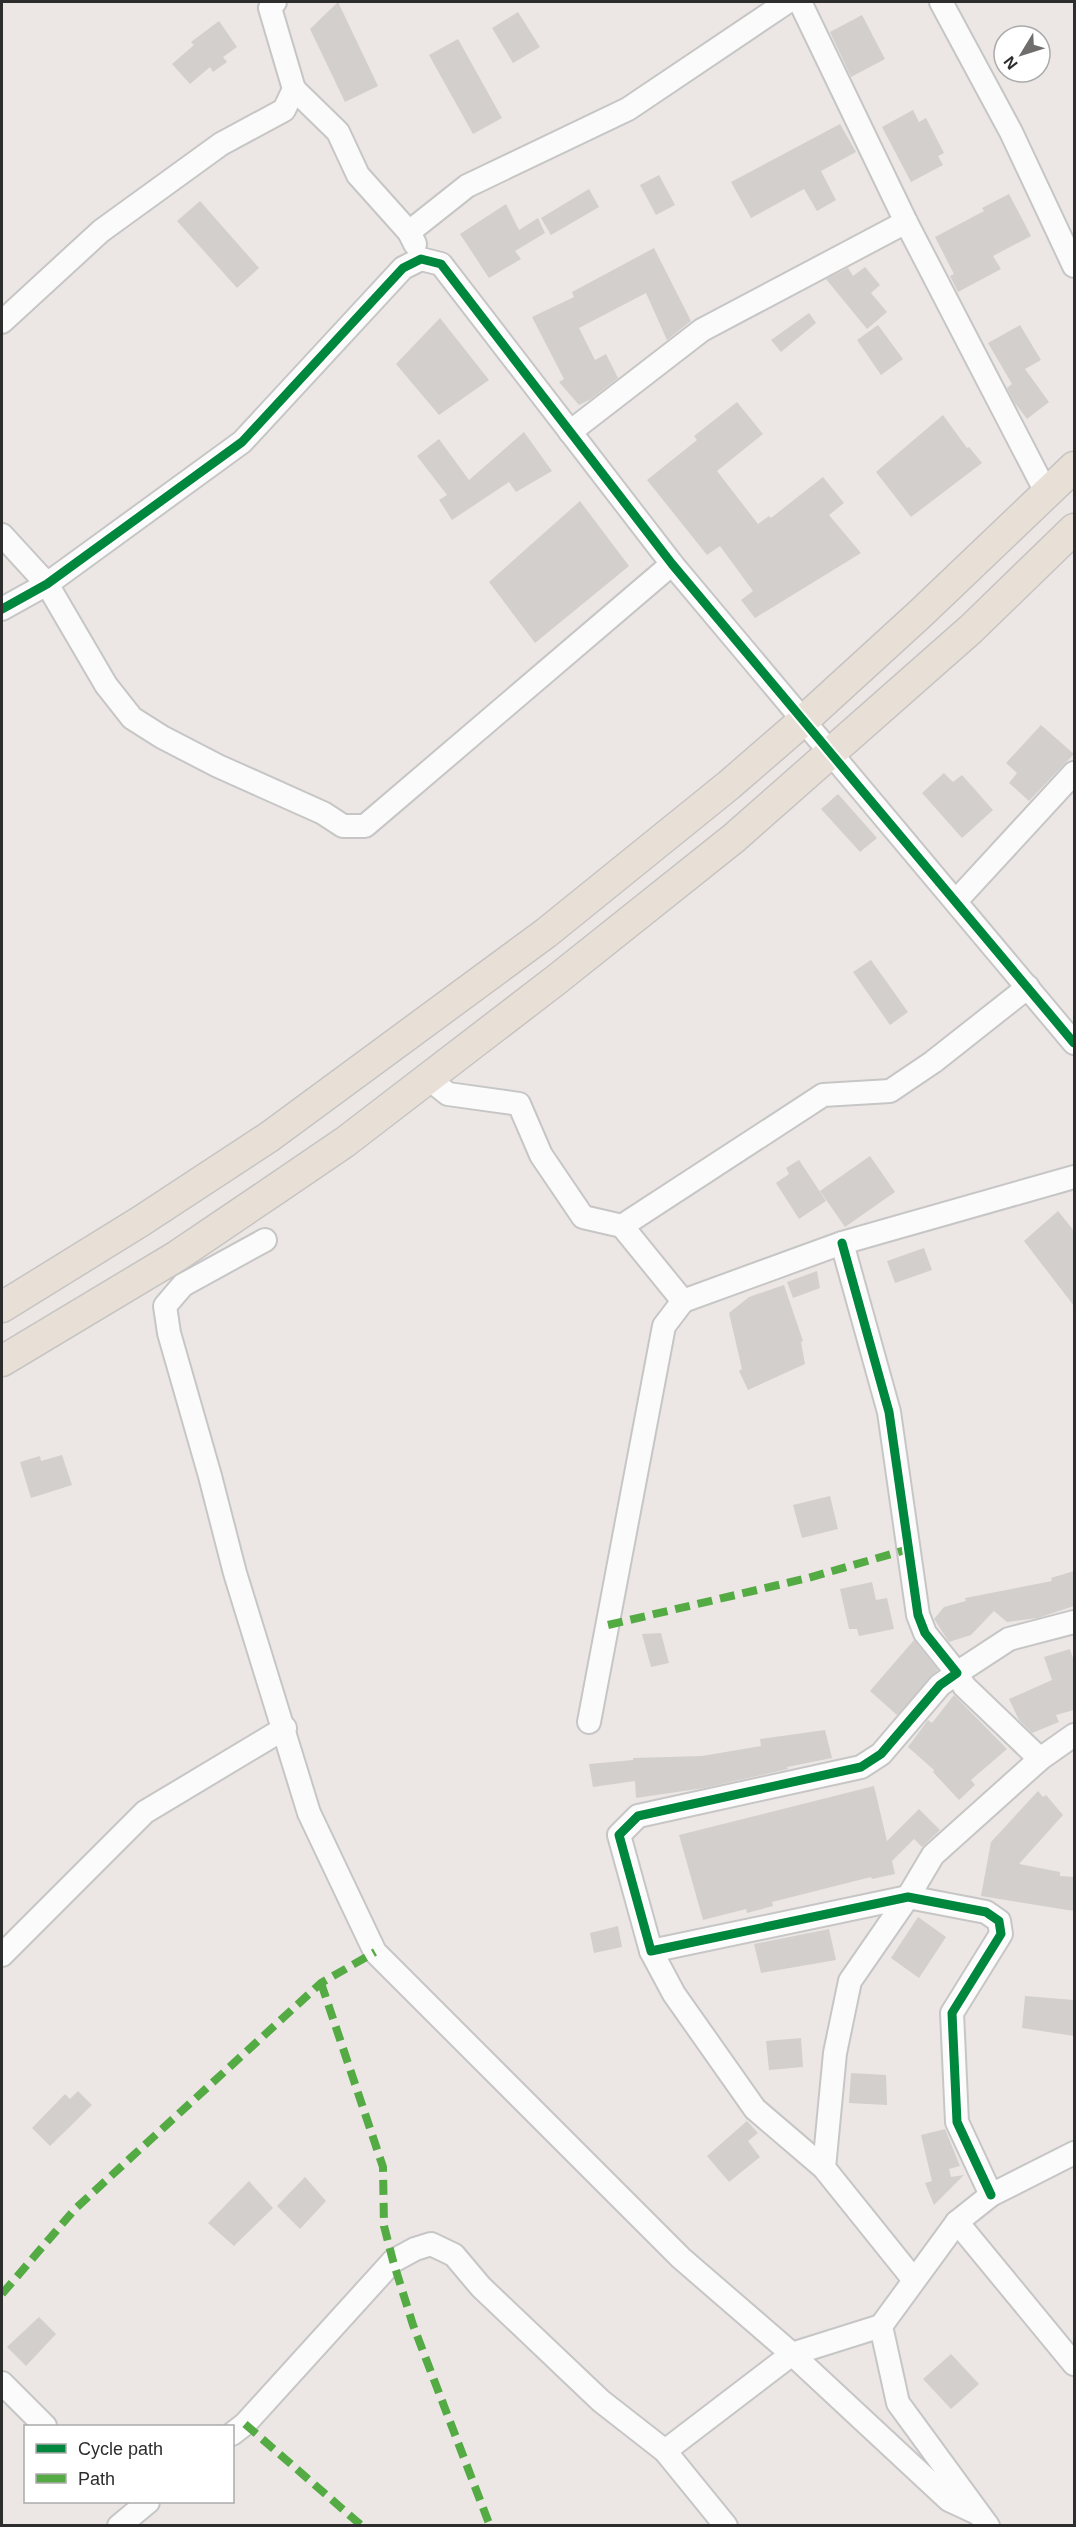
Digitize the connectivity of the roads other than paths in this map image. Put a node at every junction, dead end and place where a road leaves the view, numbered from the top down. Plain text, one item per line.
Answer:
1 (275, 2) edge
2 (787, 2) edge
3 (800, 2) edge
4 (942, 2) edge
5 (294, 89) junction
6 (906, 222) junction
7 (409, 232) junction
8 (421, 259) junction
9 (1074, 266) edge
10 (2, 322) edge
11 (570, 432) junction
12 (1074, 467) edge
13 (1047, 494) junction
14 (1074, 529) edge
15 (2, 535) edge
16 (672, 564) junction
17 (47, 584) junction
18 (2, 609) edge
19 (804, 720) junction
20 (832, 753) junction
21 (1074, 772) edge
22 (956, 901) junction
23 (1028, 987) junction
24 (1074, 1043) edge
25 (429, 1079) junction
26 (1074, 1177) edge
27 (622, 1226) junction
28 (265, 1240) dead end
29 (842, 1243) junction
30 (683, 1301) junction
31 (2, 1307) edge
32 (2, 1360) edge
33 (1074, 1622) edge
34 (957, 1673) junction
35 (589, 1722) dead end
36 (285, 1728) junction
37 (1074, 1735) edge
38 (1040, 1759) junction
39 (908, 1897) junction
40 (651, 1951) junction
41 (2, 1955) edge
42 (1074, 2153) edge
43 (824, 2168) junction
44 (991, 2195) junction
45 (957, 2222) junction
46 (914, 2280) junction
47 (880, 2326) junction
48 (792, 2354) junction
49 (1074, 2364) edge
50 (2, 2383) edge
51 (43, 2425) edge
52 (234, 2432) edge
53 (665, 2451) junction
54 (146, 2503) edge
55 (125, 2517) edge
56 (982, 2519) edge
57 (726, 2526) edge

1 - 5 street
2 - 7 street
3 - 6 street
4 - 9 street
5 - 7 street
5 - 10 street
6 - 11 street
6 - 13 street
7 - 8 street
8 - 11 street
8 - 17 street
11 - 16 street
12 - 13 main road
13 - 19 main road
14 - 20 main road
15 - 17 street
16 - 17 street
16 - 19 street
17 - 18 street
19 - 20 street
19 - 31 main road
20 - 22 street
20 - 25 main road
21 - 22 street
22 - 23 street
23 - 24 street
23 - 27 street
25 - 27 street
25 - 32 main road
26 - 29 street
27 - 30 street
28 - 36 street
29 - 30 street
29 - 34 street
30 - 35 street
33 - 34 street
34 - 38 street
34 - 40 street
36 - 41 street
36 - 48 street
37 - 38 street
38 - 39 street
39 - 40 street
39 - 43 street
39 - 44 street
40 - 43 street
42 - 44 street
43 - 46 street
44 - 45 street
45 - 46 street
45 - 49 street
46 - 47 street
47 - 48 street
47 - 56 street
48 - 53 street
48 - 56 street
50 - 51 street
52 - 53 street
53 - 57 street
54 - 55 street

